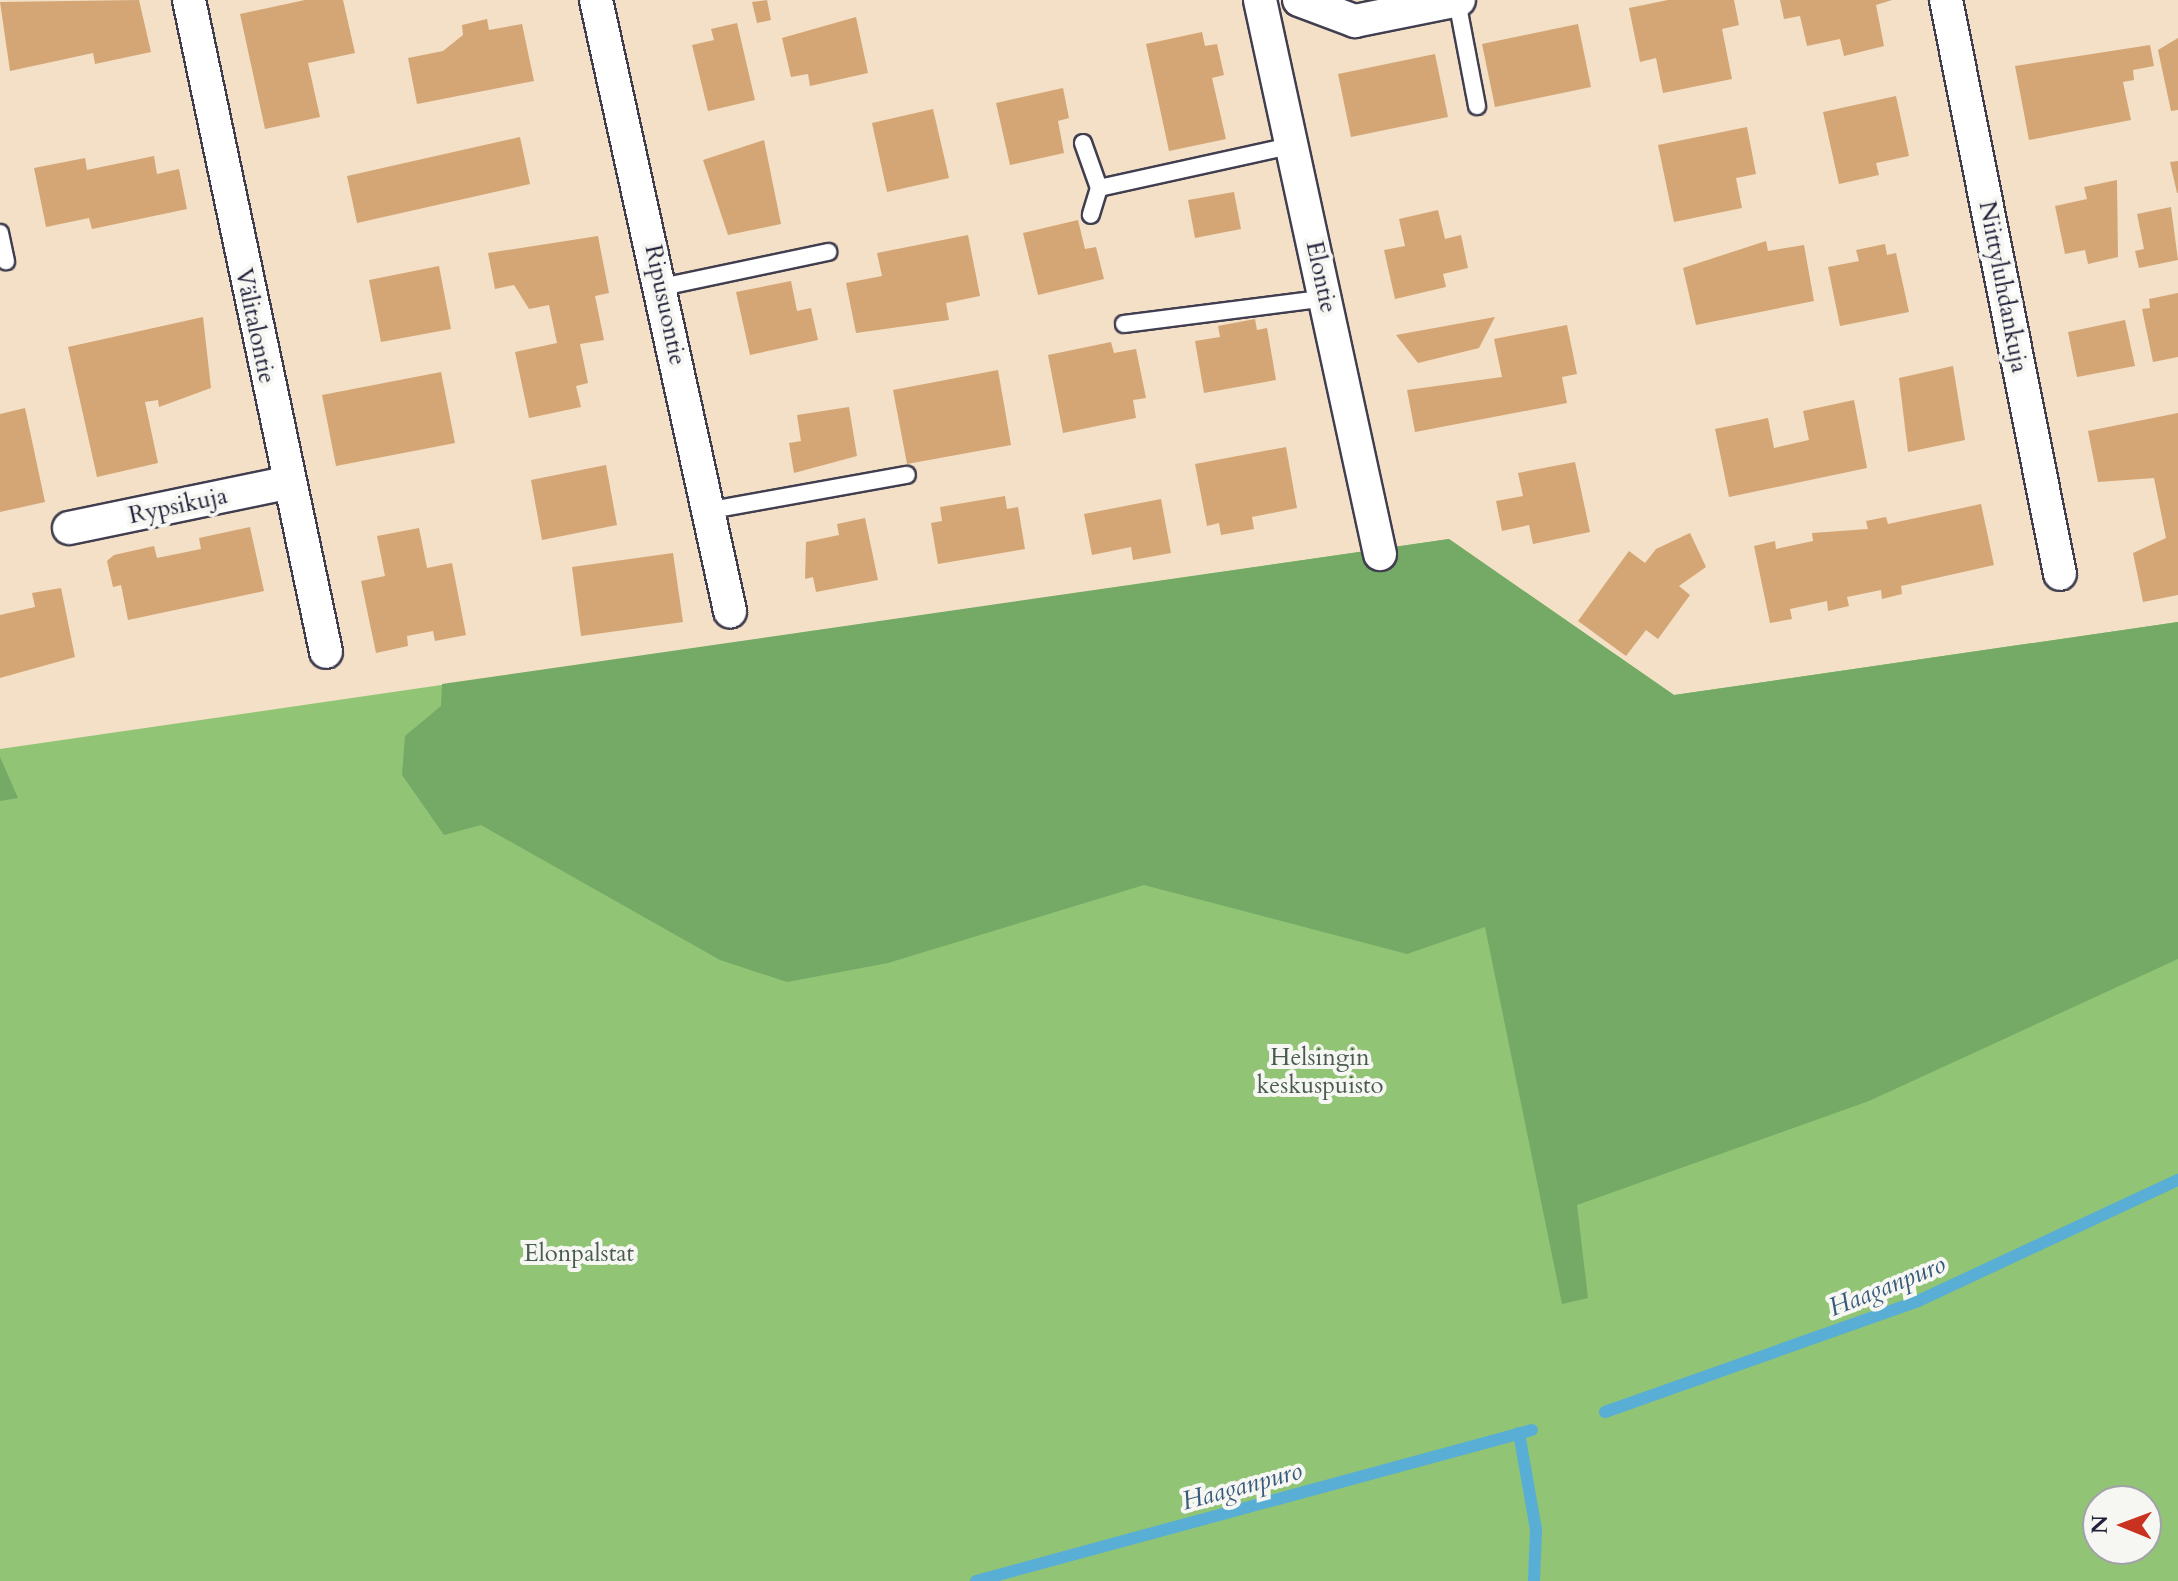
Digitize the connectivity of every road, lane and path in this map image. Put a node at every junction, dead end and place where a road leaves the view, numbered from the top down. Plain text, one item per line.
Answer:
1 (189, 0) edge
2 (596, 0) edge
3 (1260, 0) edge
4 (1299, 0) edge
5 (1458, 0) edge
6 (1946, 0) edge
7 (1477, 106) dead end
8 (1083, 143) dead end
9 (1294, 145) junction
10 (1099, 188) junction
11 (1091, 215) dead end
12 (0, 233) edge
13 (828, 252) dead end
14 (6, 261) dead end
15 (662, 287) junction
16 (1326, 298) junction
17 (1124, 324) dead end
18 (907, 475) dead end
19 (287, 483) junction
20 (706, 511) junction
21 (69, 528) dead end
22 (1380, 554) dead end
23 (2060, 574) dead end
24 (730, 611) dead end
25 (326, 652) dead end

1 - 19 street, Välitalontie
2 - 15 street, Ripusuontie
3 - 9 street, Elontie
4 - 5 street
5 - 7 lane
6 - 23 street, Niittyluhdankuja
8 - 10 lane
9 - 10 lane
9 - 16 street, Elontie
10 - 11 lane
12 - 14 lane
13 - 15 lane
15 - 20 street, Ripusuontie
16 - 17 lane
16 - 22 street, Elontie
18 - 20 lane
19 - 21 street, Rypsikuja
19 - 25 street, Välitalontie
20 - 24 street, Ripusuontie

